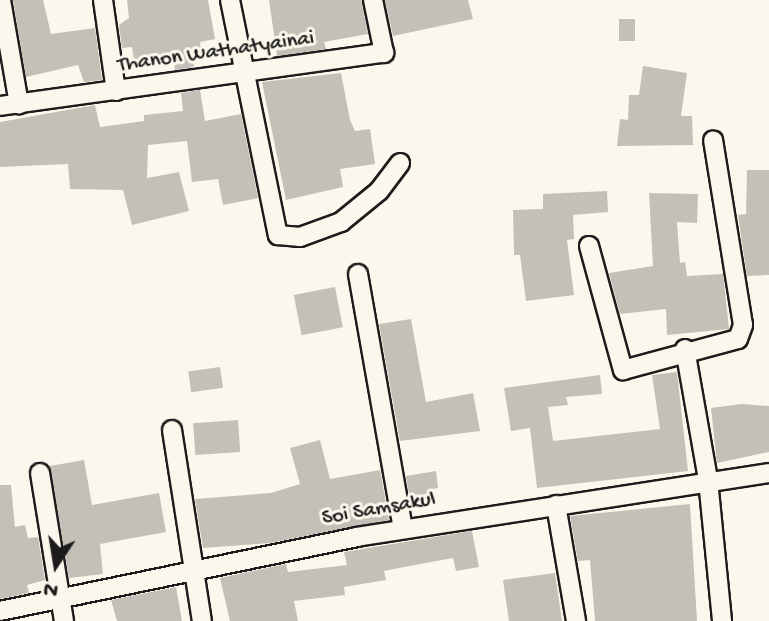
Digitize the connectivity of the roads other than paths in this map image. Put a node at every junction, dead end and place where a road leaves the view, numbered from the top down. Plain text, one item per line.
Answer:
1 (1, 0) edge
2 (103, 0) edge
3 (230, 0) edge
4 (373, 0) edge
5 (242, 73) junction
6 (116, 91) junction
7 (9, 105) edge
8 (713, 140) dead end
9 (400, 163) dead end
10 (589, 246) dead end
11 (358, 274) dead end
12 (685, 349) junction
13 (172, 430) dead end
14 (40, 473) dead end
15 (769, 473) edge
16 (708, 480) junction
17 (556, 505) junction
18 (403, 529) junction
19 (191, 570) junction
20 (59, 599) junction
21 (0, 611) edge
22 (64, 621) edge
23 (202, 621) edge
24 (576, 621) edge
25 (722, 621) edge

1 - 7 street
2 - 6 street
3 - 5 street
4 - 5 street, Thanon Wathatyainai
5 - 6 street, Thanon Wathatyainai
5 - 9 street
6 - 7 street, Thanon Wathatyainai
8 - 12 street
10 - 12 street
11 - 18 street
12 - 16 street
13 - 19 street
14 - 20 street
15 - 16 street, Soi Samsakul
16 - 17 street, Soi Samsakul
16 - 25 street
17 - 18 street, Soi Samsakul
17 - 24 street
18 - 19 street, Soi Samsakul
19 - 20 street, Soi Samsakul
19 - 23 street
20 - 21 street, Soi Samsakul
20 - 22 street

